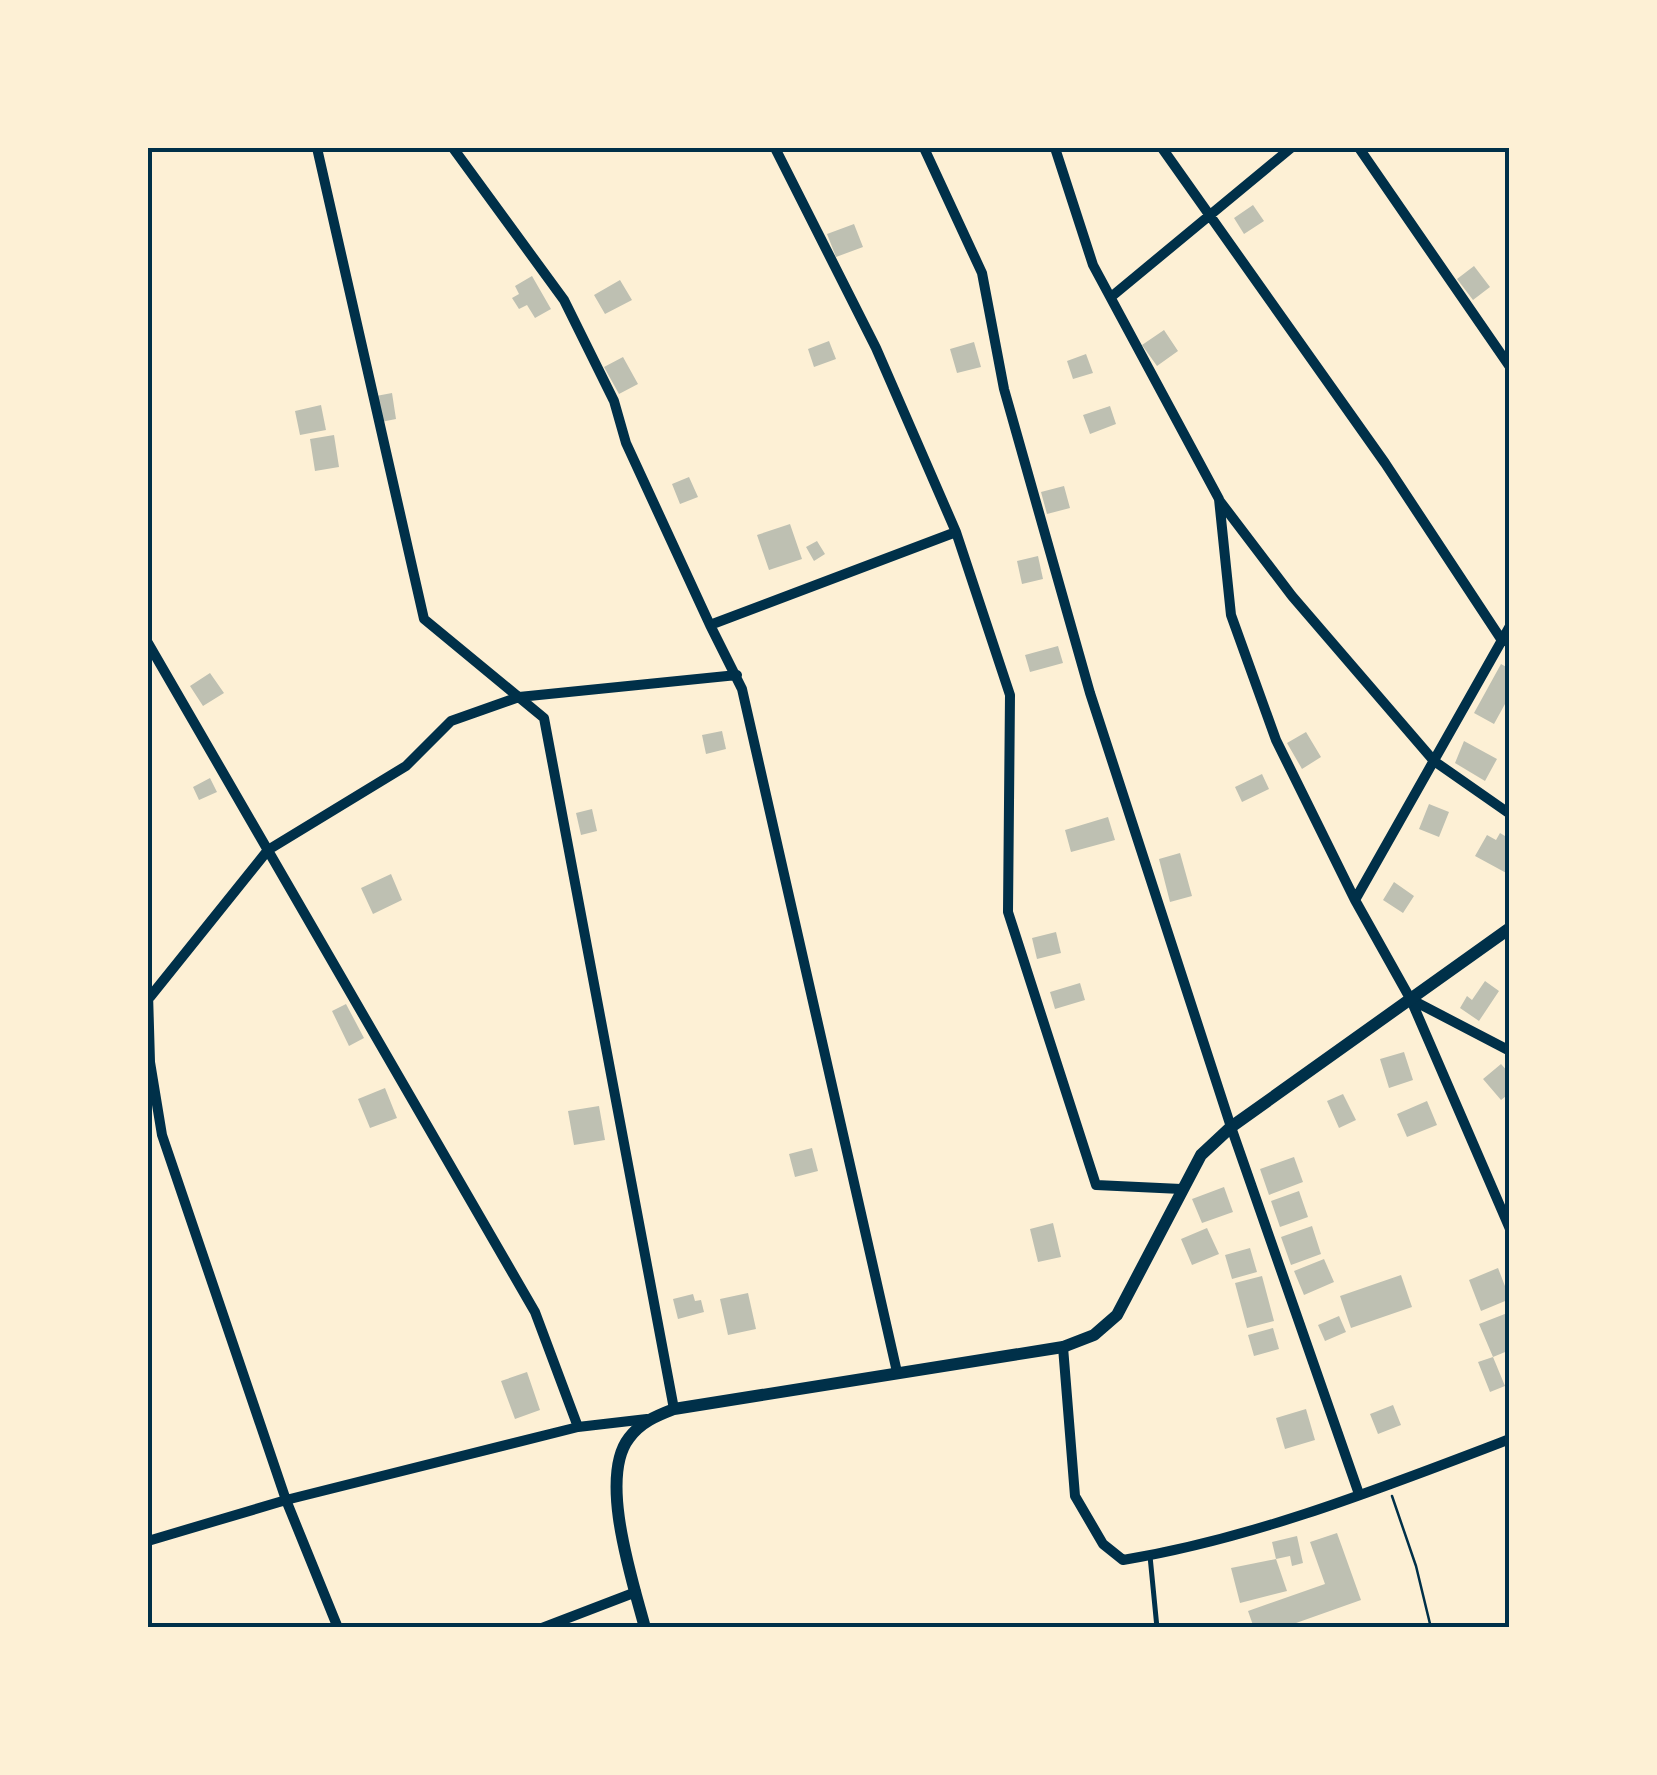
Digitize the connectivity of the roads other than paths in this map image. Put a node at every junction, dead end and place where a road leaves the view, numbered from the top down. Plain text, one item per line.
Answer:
1 (317, 148) edge
2 (452, 148) edge
3 (775, 148) edge
4 (924, 148) edge
5 (1054, 148) edge
6 (1162, 148) edge
7 (1290, 148) edge
8 (1359, 148) edge
9 (1210, 214) junction
10 (1111, 298) junction
11 (1510, 367) edge
12 (1219, 499) junction
13 (956, 532) junction
14 (710, 625) junction
15 (1510, 626) edge
16 (1505, 641) edge
17 (148, 643) edge
18 (737, 675) junction
19 (519, 697) junction
20 (1434, 762) junction
21 (1510, 814) edge
22 (268, 850) junction
23 (1355, 900) junction
24 (1510, 928) edge
25 (148, 994) edge
26 (1411, 1000) junction
27 (1510, 1052) edge
28 (149, 1063) edge
29 (1231, 1127) junction
30 (1181, 1189) junction
31 (1510, 1229) edge
32 (1064, 1347) junction
33 (897, 1372) junction
34 (674, 1409) junction
35 (647, 1419) junction
36 (578, 1427) junction
37 (1510, 1439) edge
38 (1359, 1494) junction
39 (286, 1500) junction
40 (148, 1541) edge
41 (1150, 1555) junction
42 (636, 1592) junction
43 (338, 1628) edge
44 (542, 1628) edge
45 (645, 1628) edge
46 (1157, 1628) edge

1 - 19 street
2 - 14 street
3 - 13 street
4 - 29 street
5 - 10 street
6 - 9 street
7 - 9 street
8 - 11 street
9 - 10 street
9 - 16 street
10 - 12 street
12 - 20 street
12 - 23 street
13 - 14 street
13 - 30 street
14 - 18 street
15 - 16 street
16 - 20 street
17 - 22 street
18 - 19 street
18 - 33 street
19 - 22 street
19 - 34 street
20 - 21 street
20 - 23 street
22 - 25 street
22 - 36 street
23 - 26 street
24 - 26 street
25 - 28 street
26 - 27 street
26 - 29 street
26 - 31 street
28 - 39 street
29 - 30 street
29 - 38 street
30 - 32 street
32 - 33 street
32 - 41 street
33 - 34 street
34 - 35 street
35 - 36 street
35 - 42 street
36 - 39 street
37 - 38 street
38 - 41 street
39 - 40 street
39 - 43 street
41 - 46 lane
42 - 44 street
42 - 45 street

